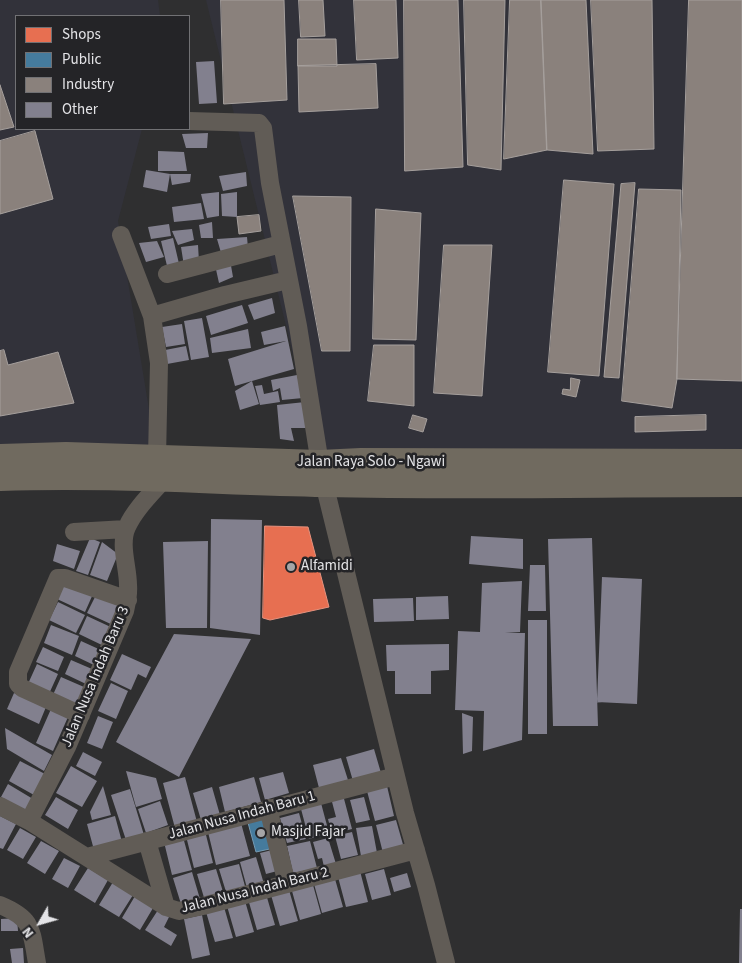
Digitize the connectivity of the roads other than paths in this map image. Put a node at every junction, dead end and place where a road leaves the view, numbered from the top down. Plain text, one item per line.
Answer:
1 (190, 122) edge
2 (121, 235) dead end
3 (281, 244) junction
4 (167, 274) dead end
5 (288, 280) junction
6 (152, 316) junction
7 (0, 458) edge
8 (742, 463) edge
9 (161, 468) junction
10 (322, 473) junction
11 (0, 477) edge
12 (742, 483) edge
13 (126, 529) junction
14 (74, 532) dead end
15 (128, 600) junction
16 (81, 714) junction
17 (396, 776) junction
18 (0, 806) edge
19 (268, 808) junction
20 (28, 821) junction
21 (147, 841) junction
22 (416, 850) junction
23 (87, 857) junction
24 (287, 884) junction
25 (0, 905) edge
26 (166, 906) junction
27 (37, 963) edge
28 (446, 963) edge

1 - 3 street
2 - 6 street
3 - 4 street
3 - 5 street
5 - 6 street
5 - 10 street
6 - 9 street
7 - 9 highway, Jalan Raya Solo - Ngawi
8 - 10 highway, Jalan Raya Solo - Ngawi
9 - 10 highway, Jalan Raya Solo - Ngawi
9 - 11 highway, Jalan Raya Solo - Ngawi
9 - 13 street, Jalan Nusa Indah Baru 3
10 - 12 highway, Jalan Raya Solo - Ngawi
10 - 17 street
13 - 14 street
13 - 15 street, Jalan Nusa Indah Baru 3
15 - 16 street, Jalan Nusa Indah Baru 3
15 - 16 street
16 - 20 street, Jalan Nusa Indah Baru 3
17 - 19 street, Jalan Nusa Indah Baru 1
17 - 22 street
18 - 20 street, Jalan Nusa Indah Baru 2
19 - 21 street, Jalan Nusa Indah Baru 1
19 - 24 street
20 - 23 street, Jalan Nusa Indah Baru 2
21 - 23 street, Jalan Nusa Indah Baru 1
21 - 26 street
22 - 24 street, Jalan Nusa Indah Baru 2
22 - 28 street
23 - 26 street, Jalan Nusa Indah Baru 2
24 - 26 street, Jalan Nusa Indah Baru 2
25 - 27 street

